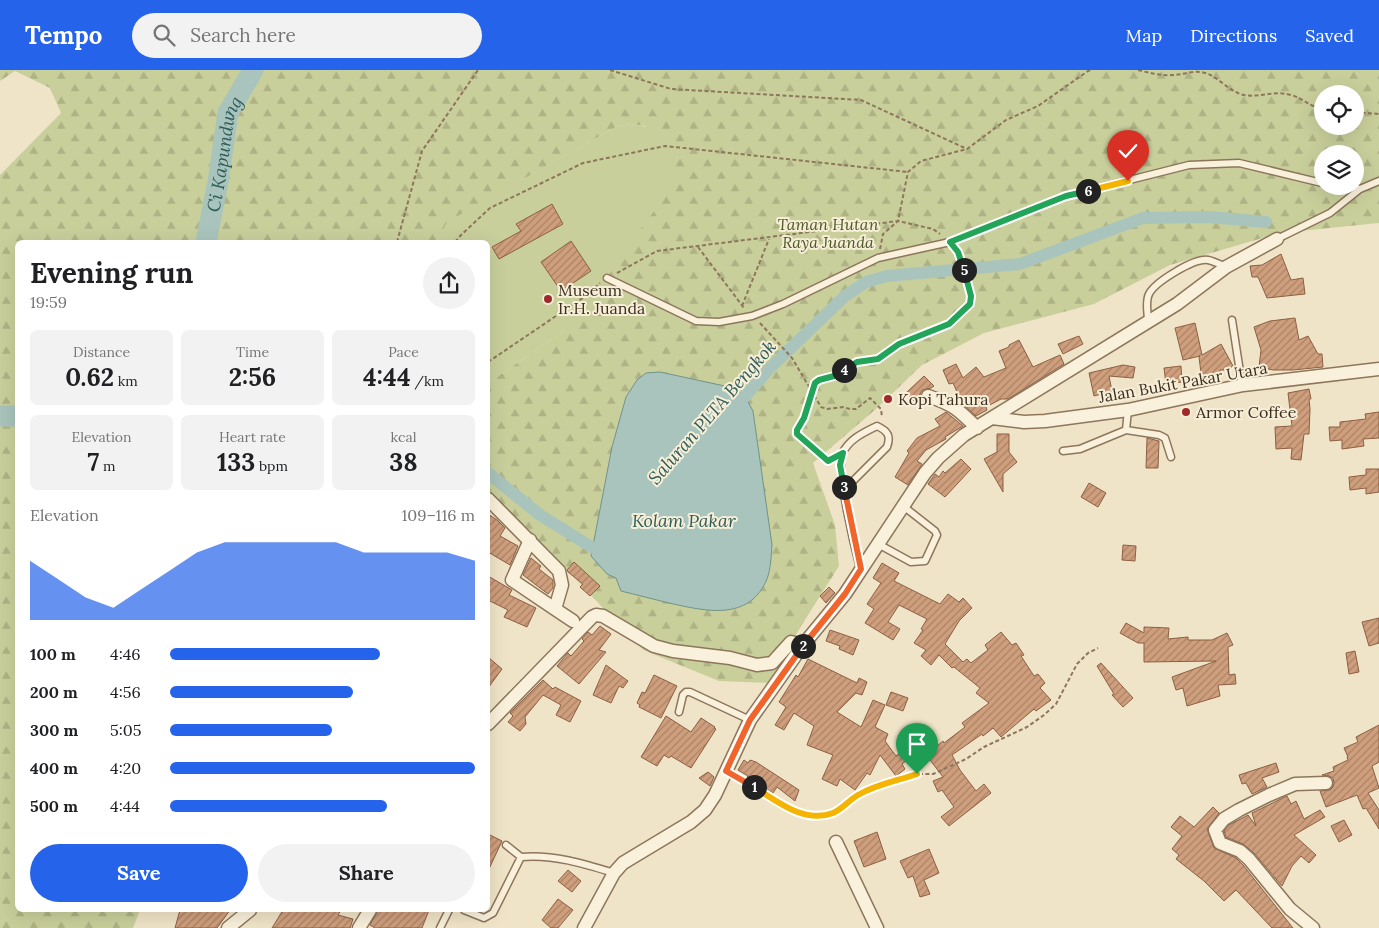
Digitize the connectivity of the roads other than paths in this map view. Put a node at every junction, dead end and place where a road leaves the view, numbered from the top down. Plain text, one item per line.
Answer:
1 (1314, 181) edge
2 (1379, 181) edge
3 (1364, 187) edge
4 (1352, 195) edge
5 (1277, 239) joint
6 (1226, 268) junction
7 (607, 278) road end
8 (1232, 320) dead end
9 (1148, 321) junction
10 (1379, 369) edge
11 (1242, 385) junction
12 (928, 396) dead end
13 (1128, 410) junction
14 (992, 418) junction
15 (977, 428) junction
16 (1126, 430) junction
17 (1063, 452) dead end
18 (1171, 457) dead end
19 (844, 490) junction
20 (490, 501) edge
21 (903, 506) junction
22 (530, 540) junction
23 (878, 544) junction
24 (861, 569) junction
25 (555, 609) junction
26 (573, 621) dead end
27 (803, 645) junction
28 (679, 712) dead end
29 (750, 720) junction
30 (490, 722) edge
31 (1326, 783) dead end
32 (836, 842) dead end
33 (506, 844) dead end
34 (521, 857) junction
35 (614, 873) junction
36 (248, 912) edge
37 (369, 912) edge
38 (448, 912) edge
39 (469, 912) edge
40 (228, 928) edge
41 (359, 928) edge
42 (440, 928) edge
43 (584, 928) edge
44 (877, 928) edge
45 (1313, 928) edge

1 - 7 lane
2 - 3 lane
4 - 5 lane
5 - 6 street
6 - 9 street
6 - 9 lane
8 - 11 lane
9 - 14 street
10 - 11 street, Jalan Bukit Pakar Utara
11 - 13 street, Jalan Bukit Pakar Utara
12 - 15 street
13 - 14 street, Jalan Bukit Pakar Utara
13 - 16 lane
14 - 15 street
15 - 21 street
16 - 17 lane
16 - 18 lane
19 - 19 lane
19 - 24 lane
20 - 22 street
21 - 23 street
21 - 23 lane
22 - 25 street
22 - 25 street
23 - 24 street
24 - 27 street
25 - 26 street
27 - 29 street
27 - 30 street
28 - 29 lane
29 - 35 street
31 - 45 street
32 - 44 street
33 - 34 lane
34 - 35 lane
34 - 39 lane
35 - 43 street
36 - 40 street
37 - 41 street
38 - 42 lane

